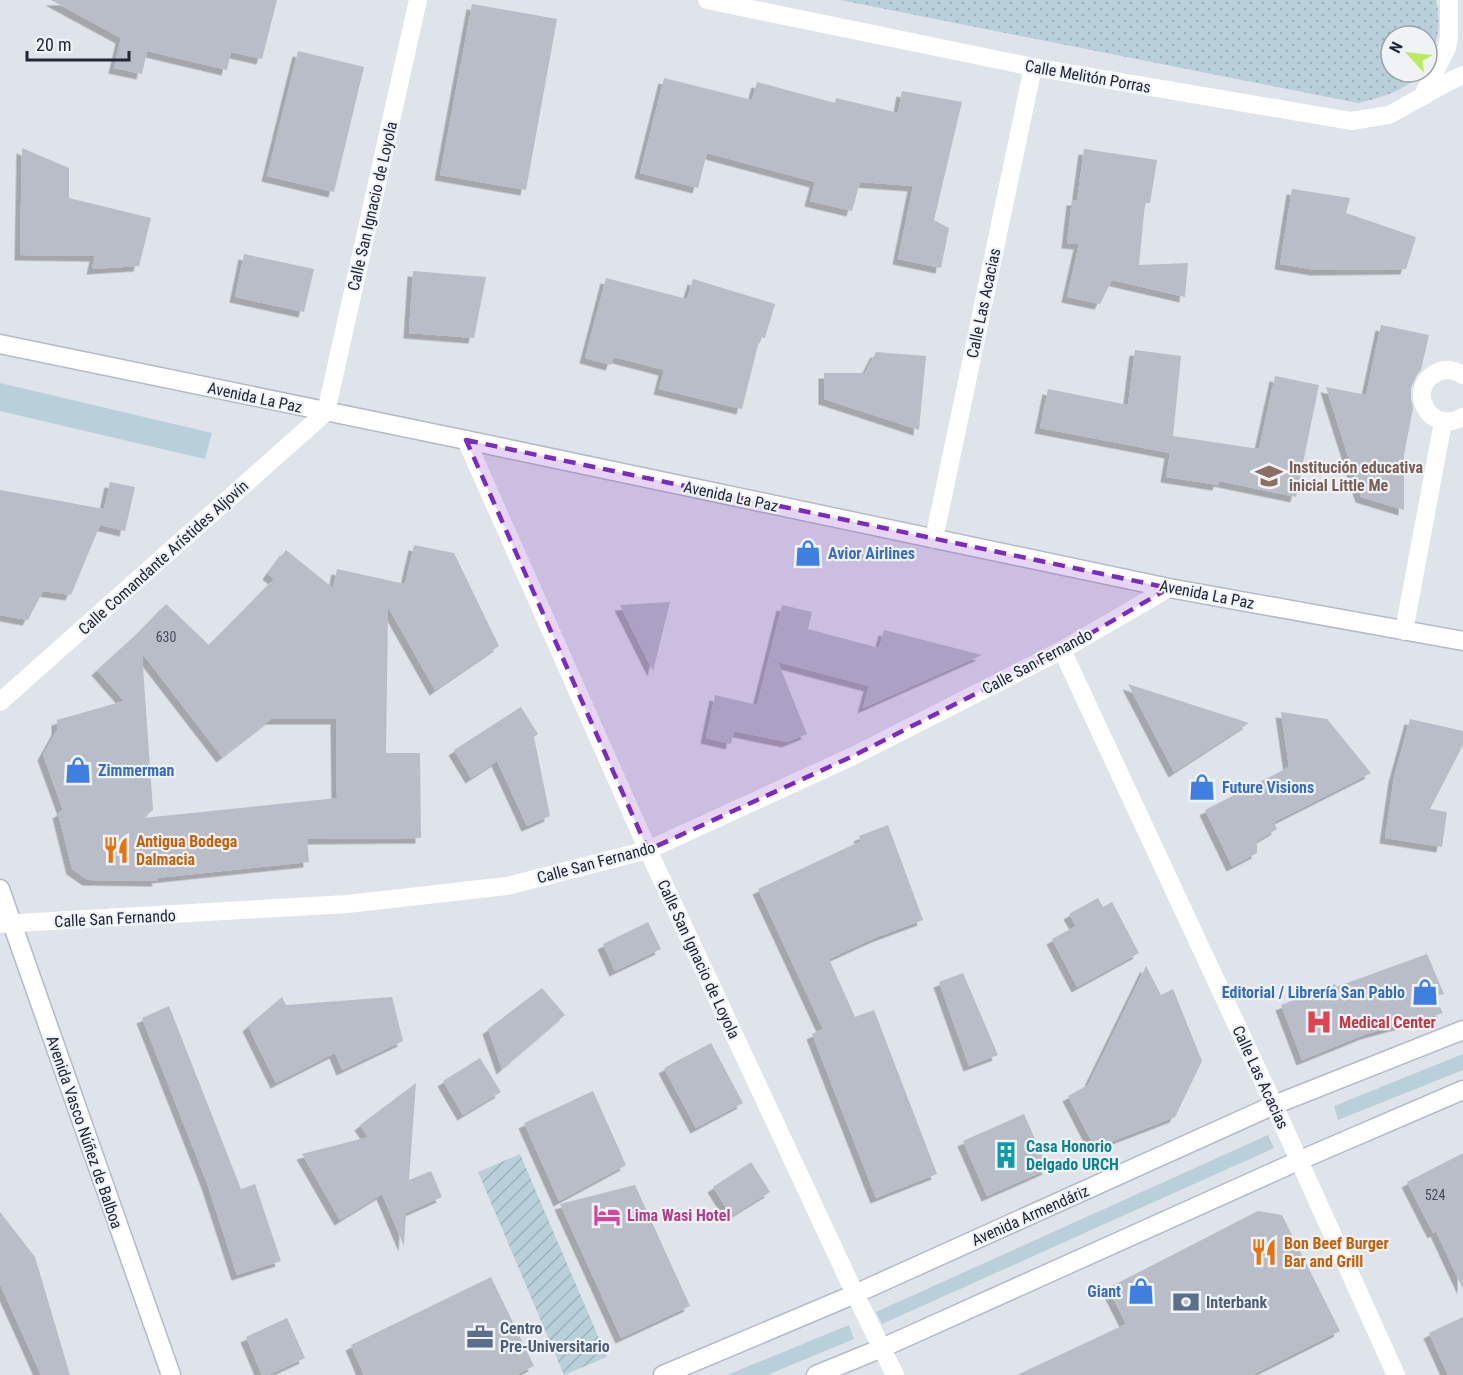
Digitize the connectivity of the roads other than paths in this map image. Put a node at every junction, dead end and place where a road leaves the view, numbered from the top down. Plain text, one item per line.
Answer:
1 (418, 0) edge
2 (707, 0) edge
3 (1449, 0) edge
4 (1033, 67) junction
5 (1463, 75) edge
6 (1422, 97) junction
7 (0, 344) edge
8 (1463, 375) edge
9 (326, 412) junction
10 (1463, 417) edge
11 (1443, 422) junction
12 (466, 440) junction
13 (934, 539) junction
14 (1169, 588) junction
15 (1404, 631) junction
16 (1463, 641) edge
17 (1062, 650) junction
18 (0, 702) edge
19 (648, 850) junction
20 (0, 889) edge
21 (6, 924) edge
22 (1463, 1029) edge
23 (1463, 1090) edge
24 (1274, 1105) junction
25 (1298, 1161) junction
26 (855, 1294) junction
27 (882, 1348) junction
28 (171, 1375) edge
29 (663, 1375) edge
30 (816, 1375) edge
31 (895, 1375) edge
32 (1396, 1375) edge

1 - 9 street, Calle San Ignacio de Loyola
2 - 4 street, Calle Melitón Porras
3 - 6 street
4 - 6 street, Calle Melitón Porras
4 - 13 street, Calle Las Acacias
5 - 6 street, Calle Melitón Porras
7 - 9 street, Avenida La Paz
8 - 11 street
9 - 12 street, Avenida La Paz
9 - 18 street, Calle Comandante Arístides Aljovín
10 - 11 street
11 - 15 street
12 - 13 street, Avenida La Paz
12 - 19 street, Calle San Ignacio de Loyola
13 - 14 street, Avenida La Paz
14 - 15 street, Avenida La Paz
14 - 17 street, Calle San Fernando
15 - 16 street, Avenida La Paz
17 - 19 street, Calle San Fernando
17 - 24 street, Calle Las Acacias
19 - 21 street, Calle San Fernando
19 - 26 street, Calle San Ignacio de Loyola
20 - 21 street, Avenida Vasco Núñez de Balboa
21 - 28 street, Avenida Vasco Núñez de Balboa
22 - 24 street, Avenida Armendáriz
23 - 25 street
24 - 25 street, Calle Las Acacias
24 - 26 street, Avenida Armendáriz
25 - 27 street
25 - 32 street, Calle Las Acacias
26 - 27 street, Calle San Ignacio de Loyola
26 - 29 street, Avenida Armendáriz
27 - 30 street
27 - 31 street, Calle San Ignacio de Loyola

